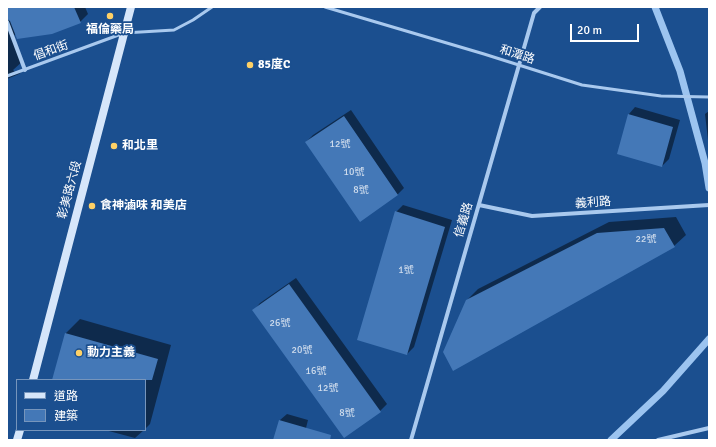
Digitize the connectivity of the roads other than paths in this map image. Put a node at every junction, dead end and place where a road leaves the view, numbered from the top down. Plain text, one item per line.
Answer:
1 (131, 7) edge
2 (212, 7) edge
3 (325, 7) edge
4 (540, 7) edge
5 (7, 22) edge
6 (124, 33) junction
7 (518, 65) junction
8 (24, 70) junction
9 (7, 76) edge
10 (709, 97) edge
11 (479, 205) junction
12 (709, 205) edge
13 (33, 379) edge
14 (709, 428) edge
15 (411, 440) edge
16 (658, 440) edge

1 - 6 street, 彰美路六段
2 - 6 lane
3 - 7 lane, 和潭路
4 - 7 street, 信義路
5 - 8 street
6 - 8 lane, 倡和街
6 - 13 street, 彰美路六段
7 - 10 lane, 和潭路
7 - 11 street, 信義路
8 - 9 lane, 倡和街
11 - 12 street, 義利路
11 - 15 street, 信義路
14 - 16 street

